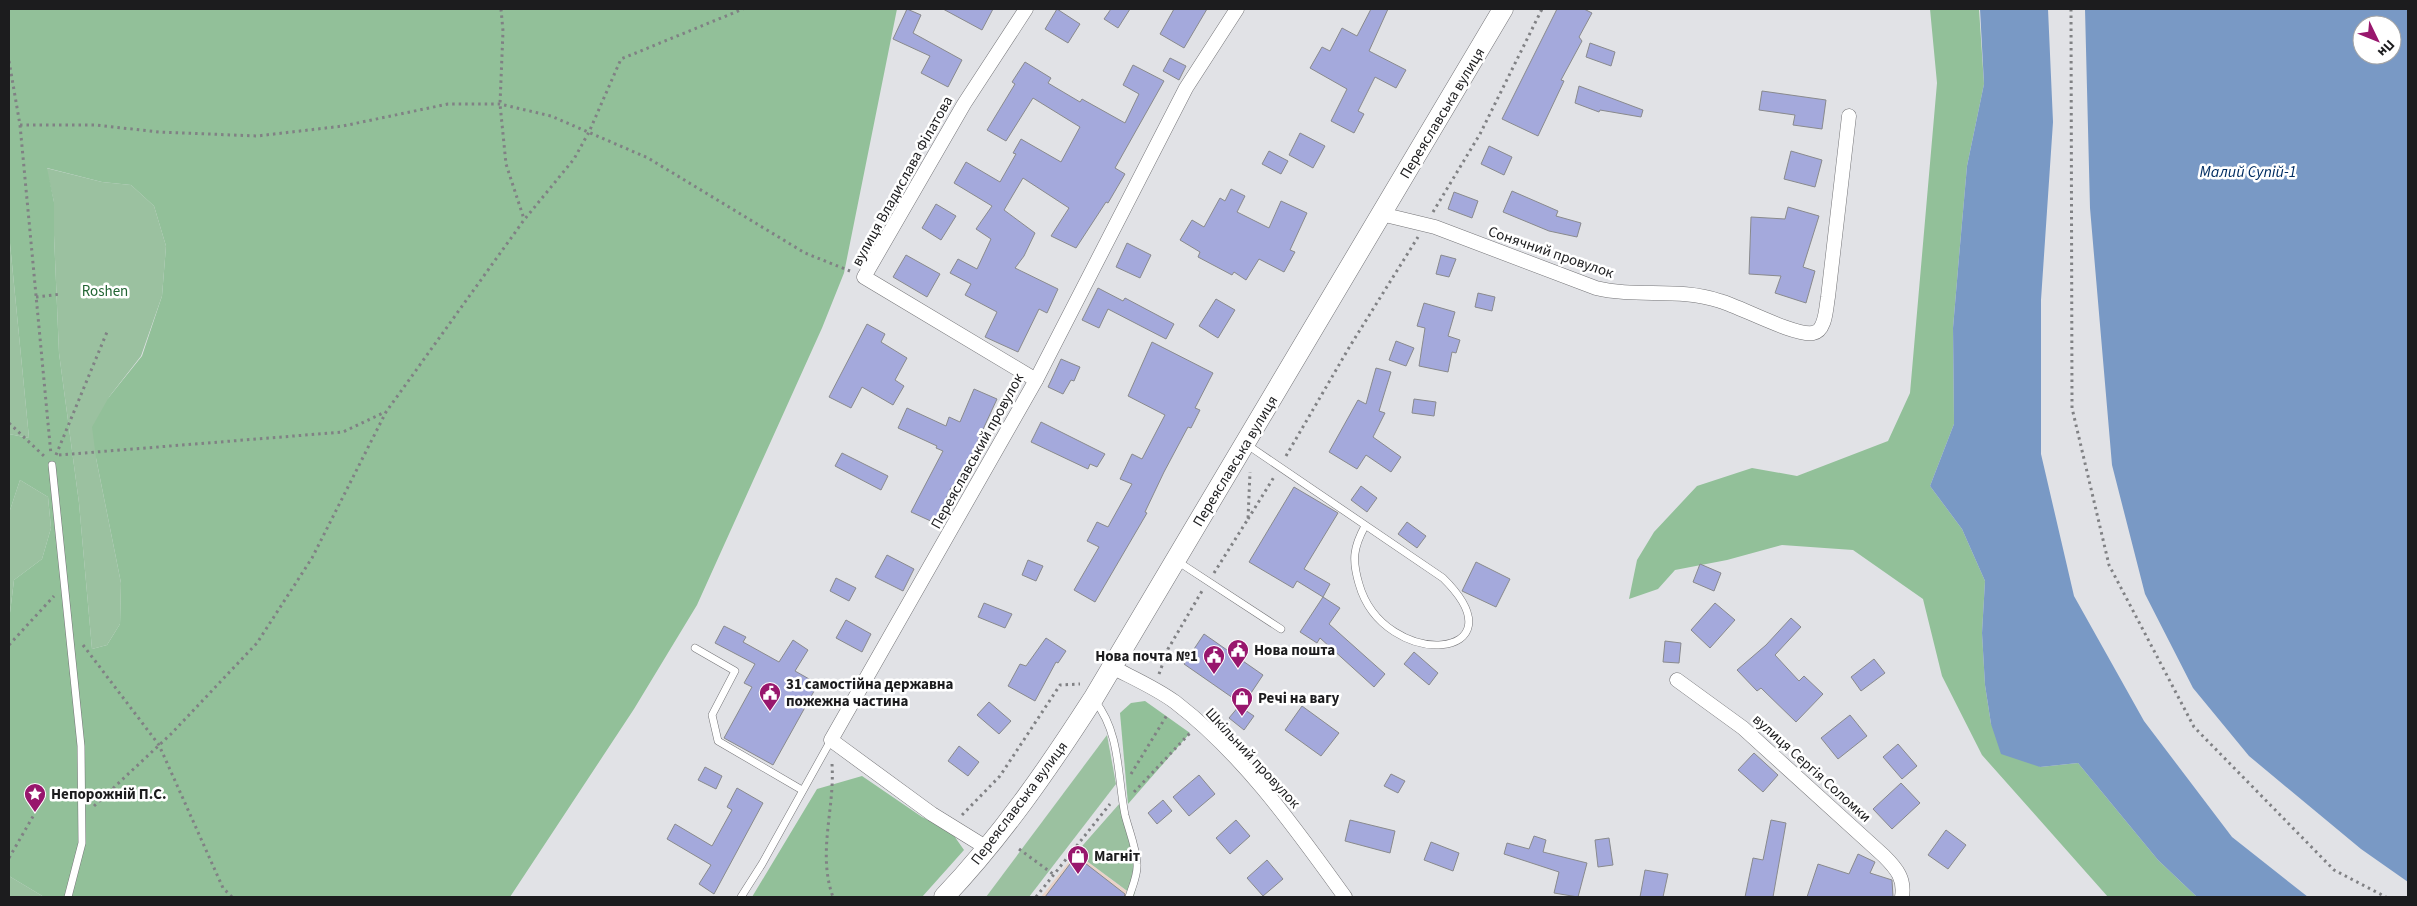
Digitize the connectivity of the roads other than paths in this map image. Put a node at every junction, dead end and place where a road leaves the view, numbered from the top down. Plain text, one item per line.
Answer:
1 (1026, 9) edge
2 (1237, 9) edge
3 (1503, 9) edge
4 (1850, 116) dead end
5 (1381, 214) junction
6 (1036, 380) junction
7 (1246, 443) junction
8 (52, 465) road end
9 (1365, 526) junction
10 (1175, 559) junction
11 (1281, 629) dead end
12 (695, 648) dead end
13 (1112, 667) junction
14 (1677, 680) dead end
15 (1093, 699) junction
16 (831, 740) junction
17 (802, 790) junction
18 (987, 848) junction
19 (68, 897) edge
20 (741, 897) edge
21 (944, 897) edge
22 (1129, 897) edge
23 (1346, 897) edge
24 (1902, 897) edge

1 - 6 street, вулиця Владислава Філатова
2 - 6 street, Переяславський провулок
3 - 5 main road, Переяславська вулиця
4 - 5 street, Сонячний провулок
5 - 7 main road, Переяславська вулиця
6 - 16 street, Переяславський провулок
7 - 9 lane
7 - 10 main road, Переяславська вулиця
8 - 19 lane
9 - 9 lane
10 - 11 lane
10 - 13 main road, Переяславська вулиця
12 - 17 lane
13 - 15 main road, Переяславська вулиця
13 - 23 street, Шкільний провулок
14 - 24 street, вулиця Сергія Соломки
15 - 18 main road, Переяславська вулиця
15 - 22 lane
16 - 17 lane
16 - 18 street
17 - 20 lane
18 - 21 main road, Переяславська вулиця

